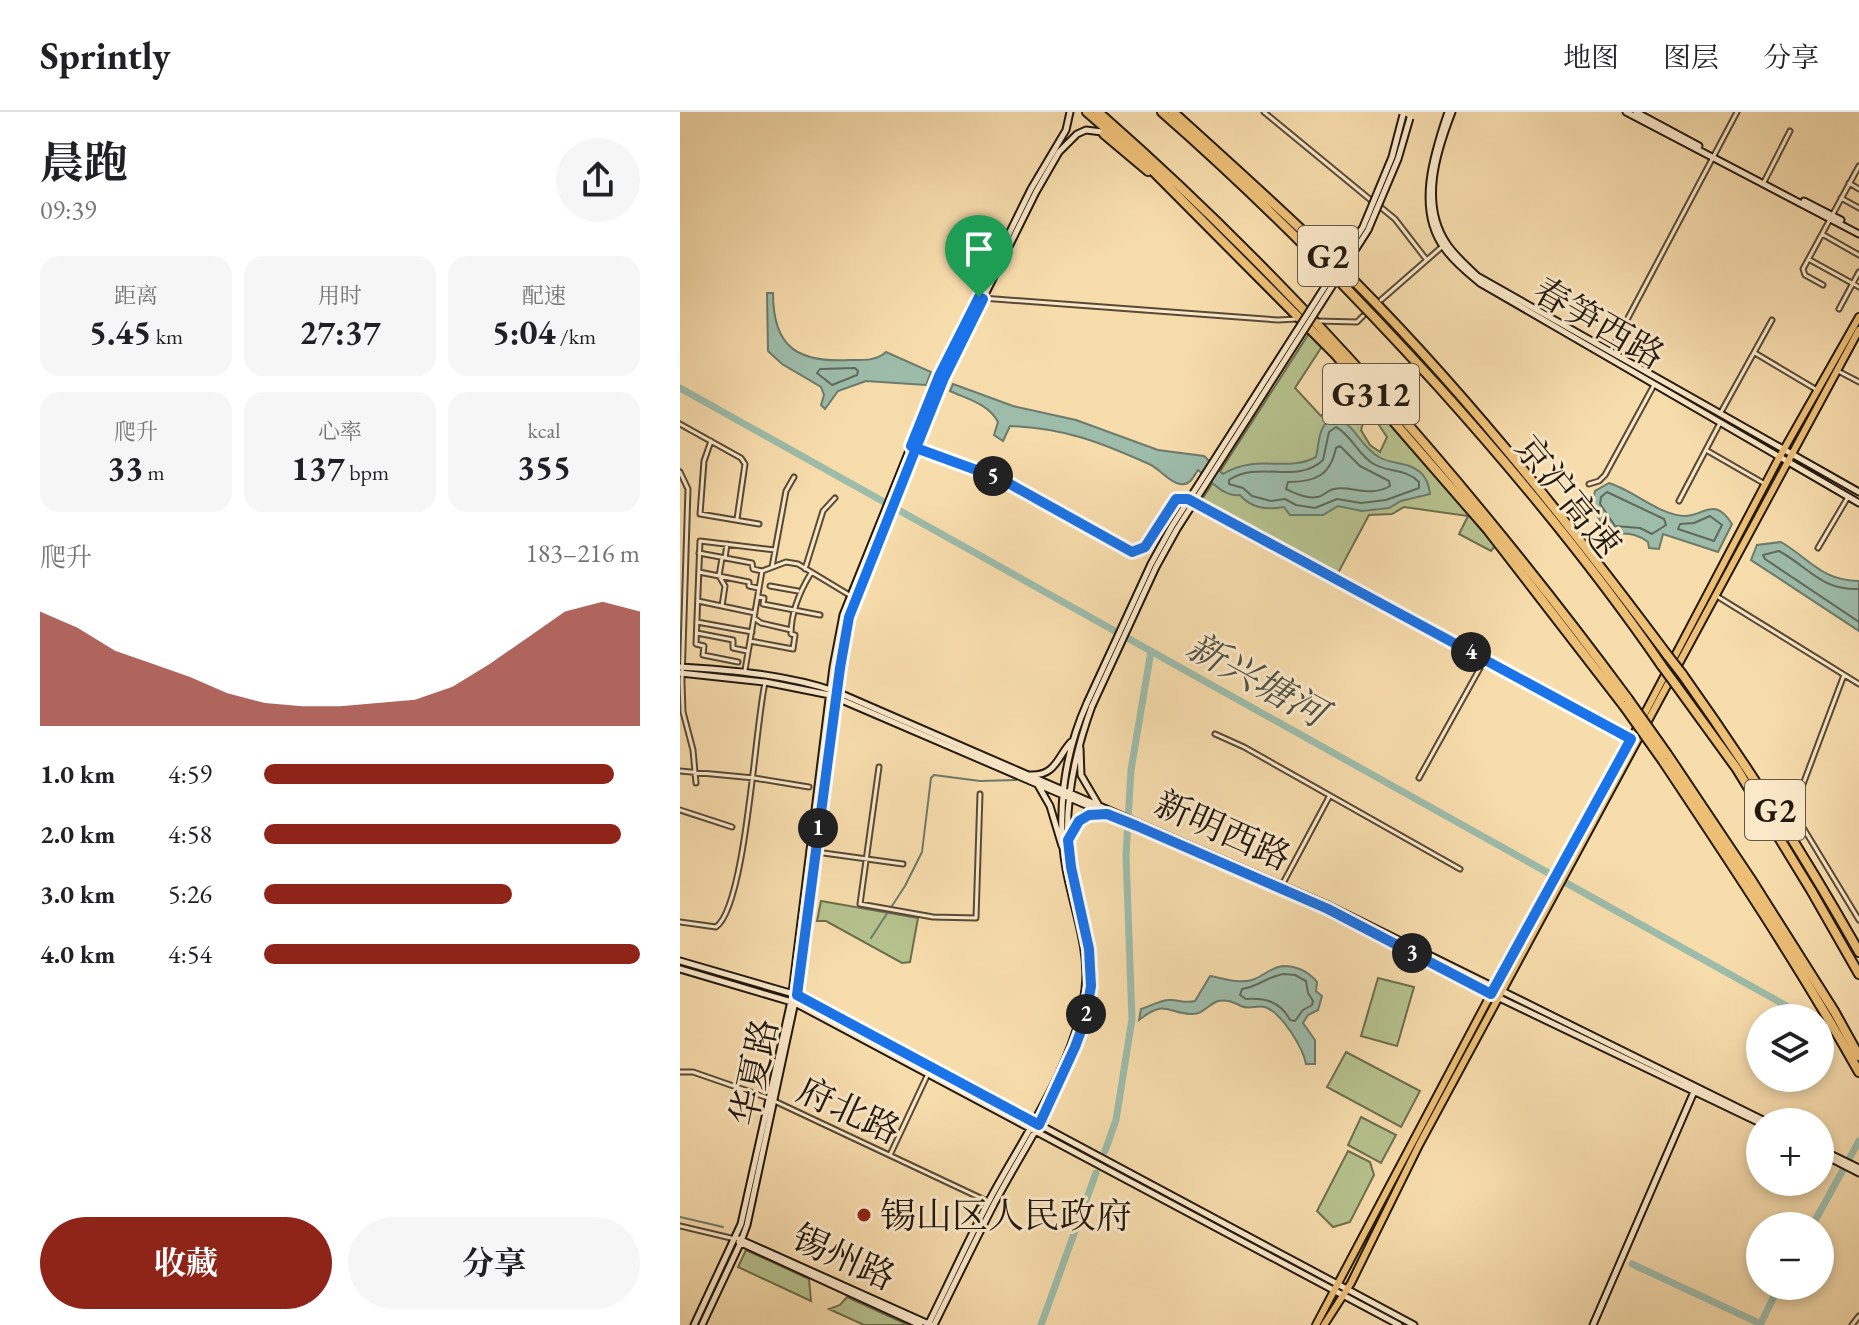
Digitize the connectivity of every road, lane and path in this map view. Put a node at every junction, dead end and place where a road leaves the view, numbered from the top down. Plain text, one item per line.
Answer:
1 (1070, 112) edge
2 (1079, 112) edge
3 (1087, 112) edge
4 (1098, 112) edge
5 (1162, 112) edge
6 (1173, 112) edge
7 (1264, 112) edge
8 (1450, 112) edge
9 (1626, 112) edge
10 (1636, 112) edge
11 (1737, 112) edge
12 (1407, 114) edge
13 (1790, 131) dead end
14 (1102, 132) junction
15 (1714, 155) junction
16 (1859, 166) edge
17 (1764, 182) junction
18 (1165, 183) junction
19 (1849, 183) junction
20 (1859, 189) edge
21 (1841, 198) junction
22 (1859, 208) edge
23 (1831, 217) junction
24 (1859, 232) edge
25 (1822, 234) junction
26 (1444, 245) junction
27 (1859, 255) edge
28 (1426, 259) junction
29 (1808, 259) junction
30 (1859, 272) edge
31 (1853, 283) junction
32 (1823, 285) dead end
33 (1859, 287) edge
34 (981, 298) junction
35 (1381, 300) dead end
36 (1839, 309) dead end
37 (1363, 316) dead end
38 (1859, 317) edge
39 (1299, 319) junction
40 (1772, 320) dead end
41 (1313, 321) junction
42 (1859, 330) edge
43 (1755, 352) junction
44 (1609, 354) junction
45 (1837, 370) junction
46 (1859, 382) edge
47 (1654, 385) junction
48 (1817, 390) junction
49 (1720, 414) junction
50 (1720, 423) junction
51 (680, 424) edge
52 (711, 441) junction
53 (914, 447) junction
54 (1784, 449) junction
55 (1706, 450) junction
56 (1791, 453) junction
57 (1779, 457) junction
58 (1787, 461) junction
59 (680, 472) edge
60 (794, 477) dead end
61 (1589, 484) dead end
62 (1765, 484) junction
63 (1859, 492) edge
64 (1848, 497) junction
65 (835, 498) dead end
66 (1679, 501) dead end
67 (1859, 503) edge
68 (886, 514) junction
69 (737, 520) junction
70 (759, 524) dead end
71 (727, 544) junction
72 (1818, 548) dead end
73 (775, 550) junction
74 (699, 553) junction
75 (723, 558) junction
76 (772, 567) junction
77 (805, 569) junction
78 (762, 571) junction
79 (699, 572) junction
80 (811, 573) junction
81 (719, 576) junction
82 (770, 586) dead end
83 (759, 588) junction
84 (799, 592) junction
85 (1715, 595) junction
86 (682, 596) edge
87 (851, 596) junction
88 (758, 597) junction
89 (698, 601) junction
90 (722, 606) junction
91 (820, 615) dead end
92 (754, 616) junction
93 (697, 622) junction
94 (791, 630) junction
95 (752, 632) junction
96 (697, 633) junction
97 (750, 641) junction
98 (748, 651) junction
99 (1485, 659) junction
100 (738, 662) dead end
101 (681, 670) edge
102 (745, 674) junction
103 (1844, 675) junction
104 (765, 682) junction
105 (1859, 684) edge
106 (834, 694) junction
107 (1626, 702) junction
108 (1090, 704) junction
109 (687, 728) junction
110 (680, 731) edge
111 (1215, 734) dead end
112 (1080, 738) junction
113 (1631, 739) junction
114 (1072, 741) junction
115 (879, 767) dead end
116 (680, 771) edge
117 (695, 772) junction
118 (1026, 775) junction
119 (754, 778) junction
120 (1419, 778) dead end
121 (696, 783) dead end
122 (1038, 784) junction
123 (809, 787) dead end
124 (980, 794) dead end
125 (1066, 794) junction
126 (1329, 797) junction
127 (1099, 805) junction
128 (680, 810) edge
129 (1107, 814) junction
130 (1117, 815) junction
131 (1137, 824) junction
132 (732, 827) dead end
133 (1068, 840) junction
134 (1063, 849) junction
135 (812, 852) junction
136 (867, 859) junction
137 (903, 864) dead end
138 (1460, 869) dead end
139 (1282, 885) junction
140 (1859, 920) edge
141 (680, 922) edge
142 (1789, 949) junction
143 (1859, 952) edge
144 (680, 961) edge
145 (680, 969) edge
146 (1859, 974) edge
147 (1493, 992) junction
148 (794, 994) junction
149 (1501, 996) junction
150 (793, 1002) junction
151 (1859, 1056) edge
152 (680, 1072) edge
153 (1859, 1072) edge
154 (927, 1076) junction
155 (1696, 1089) junction
156 (771, 1100) junction
157 (1746, 1112) edge
158 (1746, 1116) edge
159 (1036, 1123) junction
160 (1032, 1131) junction
161 (890, 1155) junction
162 (1834, 1158) edge
163 (1859, 1170) edge
164 (991, 1203) junction
165 (680, 1226) edge
166 (739, 1241) junction
167 (1336, 1287) junction
168 (1345, 1292) junction
169 (1859, 1316) edge
170 (694, 1325) edge
171 (702, 1325) edge
172 (920, 1325) edge
173 (931, 1325) edge
174 (1316, 1325) edge
175 (1324, 1325) edge
176 (1399, 1325) edge
177 (1414, 1325) edge
178 (1593, 1325) edge
179 (1852, 1325) edge

1 - 34 main road, 华夏路
2 - 14 highway
3 - 18 highway, G312
4 - 41 highway, G312
5 - 146 highway, 京沪高速 / G2, bridge
6 - 143 highway, 京沪高速 / G2, bridge
7 - 28 street
8 - 26 main road, 春笋西路
9 - 15 main road
10 - 15 main road
11 - 15 street
12 - 108 main road, bridge
13 - 17 street
14 - 18 highway
14 - 34 main road, 华夏路
15 - 17 main road
15 - 44 street
16 - 19 street
17 - 23 main road
18 - 39 highway, G312
19 - 20 street
19 - 21 street
21 - 22 street
21 - 23 street
23 - 24 main road
23 - 25 street
25 - 27 street
25 - 29 street
26 - 28 street
26 - 44 main road, 春笋西路
28 - 35 street
29 - 31 street
29 - 32 street
30 - 31 street
31 - 33 street
31 - 36 street
34 - 39 street
34 - 53 main road, 华夏路
37 - 41 street
38 - 48 main road
39 - 41 street
39 - 107 highway, G312
40 - 43 street
41 - 107 highway, G312
42 - 45 main road
43 - 48 street
43 - 49 street
44 - 47 main road, 春笋西路
44 - 49 main road, 春笋西路
45 - 46 street
45 - 56 main road
47 - 50 main road, 春笋西路
47 - 61 street
48 - 54 main road
49 - 54 main road, 春笋西路
50 - 55 street
50 - 57 main road, 春笋西路
51 - 52 street
52 - 69 street
52 - 69 street
53 - 68 main road, 华夏路
53 - 99 street
54 - 56 main road, 春笋西路
54 - 57 main road
55 - 62 street
55 - 66 street
56 - 58 main road
56 - 63 main road, 春笋西路
57 - 58 main road, 春笋西路
57 - 62 main road
58 - 64 main road, 春笋西路
58 - 85 main road
59 - 86 street
60 - 73 street
62 - 113 main road
64 - 67 main road, 春笋西路
64 - 72 street
65 - 77 street
68 - 87 main road, 华夏路
68 - 106 main road, 华夏路
69 - 70 street
71 - 73 street
71 - 74 street
71 - 75 street
73 - 76 street
74 - 75 street
74 - 79 street
75 - 78 street
75 - 81 street
76 - 77 street
76 - 78 street
77 - 80 street
78 - 83 street
79 - 81 street
79 - 89 street
80 - 84 street
80 - 87 street
81 - 83 street
81 - 90 street
82 - 84 street
83 - 88 street
84 - 94 street
85 - 103 street
85 - 149 main road
86 - 101 street
87 - 106 main road, 华夏路
88 - 91 street
88 - 92 street
89 - 90 street
89 - 93 street
90 - 92 street
92 - 94 street
92 - 95 street
93 - 95 street
93 - 96 street
94 - 97 street
95 - 97 street
96 - 98 street
96 - 100 street
97 - 98 street
98 - 102 street
99 - 113 street
99 - 120 street
101 - 102 main road, 新明西路
101 - 104 main road, 新明西路
101 - 109 street
102 - 106 main road, 新明西路
103 - 105 street
103 - 140 street
104 - 106 main road, 新明西路
104 - 119 street
106 - 118 main road, 新明西路
106 - 122 main road, 新明西路
106 - 135 main road, 华夏路
107 - 142 highway, G312, bridge
108 - 112 main road
108 - 114 main road
109 - 110 street
109 - 117 street
111 - 126 street
112 - 125 main road
112 - 127 main road
113 - 147 main road
114 - 118 main road
114 - 125 main road
115 - 136 street
116 - 117 street
117 - 119 street
117 - 121 street
118 - 125 main road, 新明西路
119 - 123 street
119 - 141 street
122 - 125 main road, 新明西路
122 - 134 main road
124 - 136 street
125 - 127 main road, 新明西路
125 - 129 main road, 新明西路
125 - 133 main road
125 - 134 main road
126 - 138 street
126 - 139 street
127 - 130 main road, 新明西路
128 - 132 street
129 - 130 main road, 新明西路
129 - 133 main road
130 - 131 main road, 新明西路
131 - 139 main road, 新明西路
131 - 147 main road, 新明西路
133 - 159 main road
134 - 159 main road
135 - 136 street
135 - 148 main road, 华夏路
136 - 137 street
139 - 147 main road, 新明西路
142 - 151 highway, G312
142 - 153 highway, G312
144 - 148 main road
145 - 150 main road
147 - 149 main road, 新明西路
147 - 167 main road
148 - 150 main road, 华夏路
148 - 159 main road
149 - 155 main road, 新明西路
149 - 168 main road
150 - 154 main road
150 - 156 main road, 华夏路
152 - 156 street, 府北路
154 - 160 main road
154 - 161 street
155 - 157 main road, 新明西路
155 - 158 main road, 新明西路
155 - 178 main road
156 - 161 street, 府北路
156 - 166 main road, 华夏路
159 - 160 main road
159 - 167 main road
160 - 164 main road
160 - 167 main road
161 - 164 street, 府北路
162 - 163 main road
164 - 173 main road
165 - 166 street, 锡州路
166 - 170 main road, 华夏路
166 - 171 main road, 华夏路
166 - 172 main road, 锡州路
166 - 173 main road, 锡州路
167 - 168 main road
167 - 174 main road
168 - 175 main road
168 - 176 main road
168 - 177 main road
169 - 179 street

